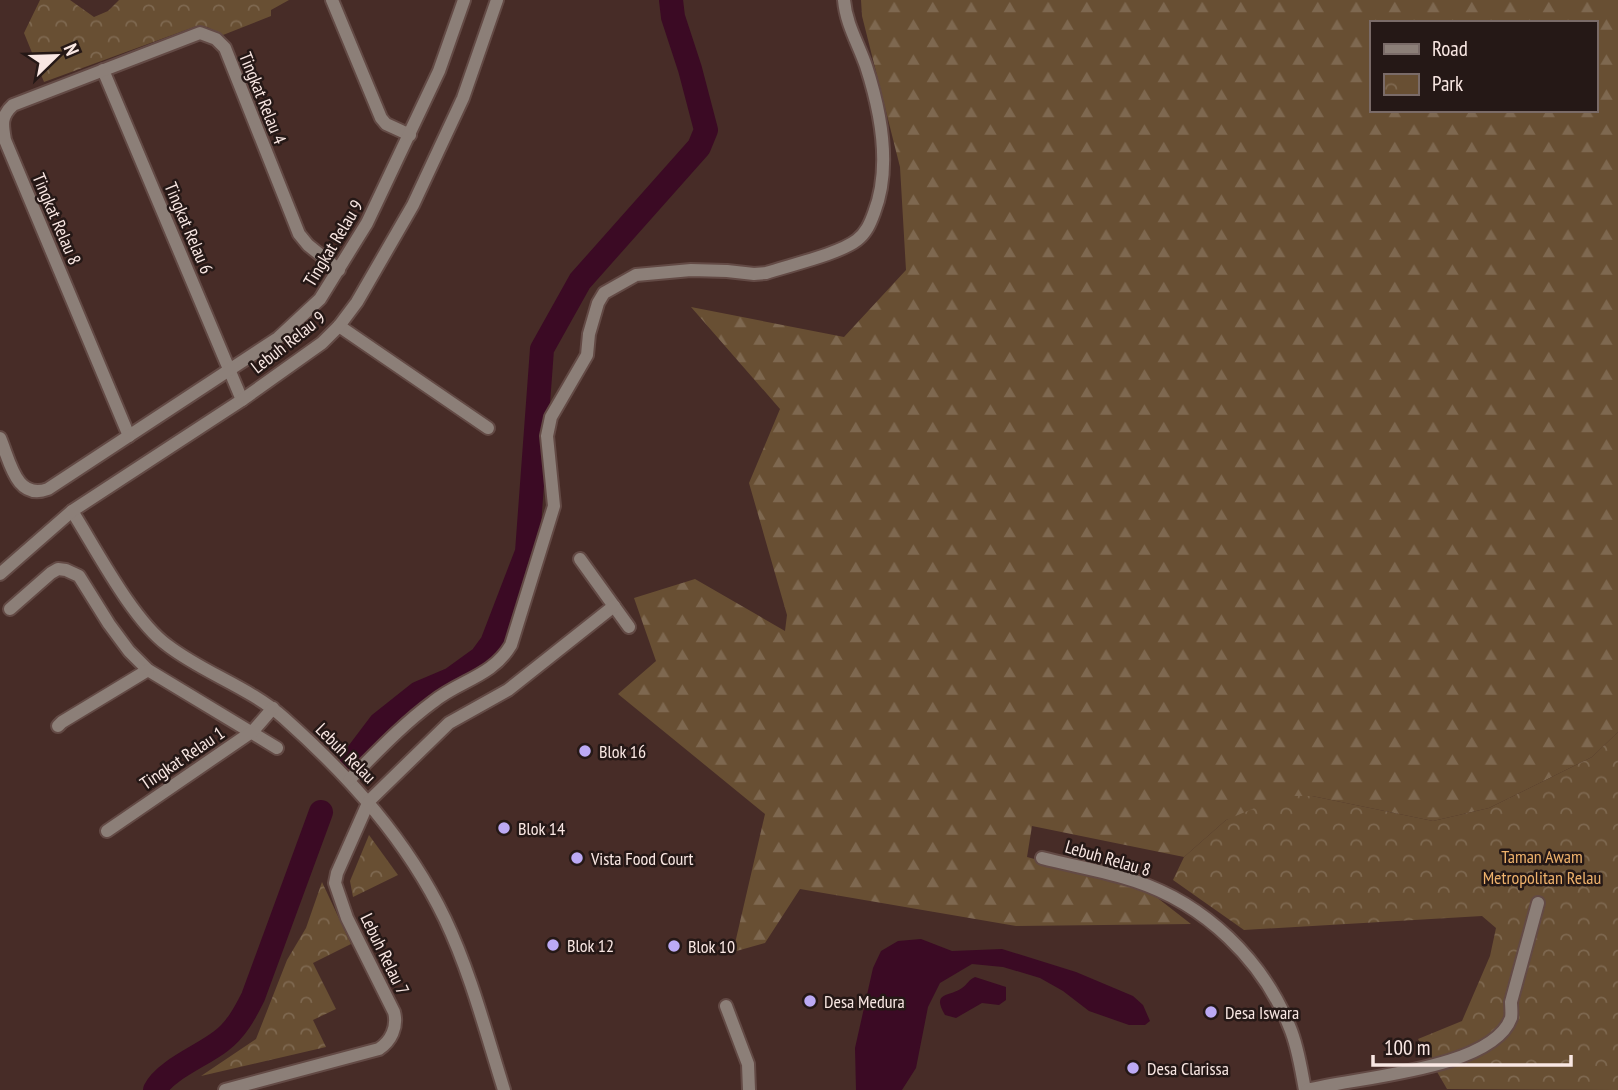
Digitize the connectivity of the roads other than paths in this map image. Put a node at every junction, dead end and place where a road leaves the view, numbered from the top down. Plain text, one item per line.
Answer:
1 (332, 0) edge
2 (464, 0) edge
3 (844, 0) edge
4 (498, 1) edge
5 (103, 71) junction
6 (410, 135) junction
7 (339, 270) junction
8 (339, 326) junction
9 (230, 370) junction
10 (242, 400) junction
11 (488, 428) dead end
12 (129, 436) junction
13 (0, 438) edge
14 (72, 511) junction
15 (580, 559) dead end
16 (0, 573) edge
17 (614, 606) junction
18 (10, 610) dead end
19 (629, 627) dead end
20 (148, 670) junction
21 (273, 708) junction
22 (58, 726) dead end
23 (253, 731) junction
24 (277, 748) dead end
25 (349, 780) junction
26 (369, 801) junction
27 (107, 831) dead end
28 (1042, 858) dead end
29 (1538, 903) dead end
30 (726, 1006) dead end
31 (225, 1090) edge
32 (504, 1090) edge
33 (749, 1090) edge
34 (1306, 1090) edge

1 - 6 street
2 - 6 street, Tingkat Relau 9
3 - 25 street
4 - 8 street, Lebuh Relau 9
5 - 7 street, Tingkat Relau 4
5 - 9 street, Tingkat Relau 6
5 - 12 street, Tingkat Relau 8
6 - 7 street, Tingkat Relau 9
7 - 9 street, Tingkat Relau 9
8 - 10 street, Lebuh Relau 9
8 - 11 street
9 - 10 street, Tingkat Relau 6
9 - 12 street, Tingkat Relau 9
10 - 14 street, Lebuh Relau 9
12 - 13 street, Tingkat Relau 9
14 - 16 street, Lebuh Relau 9
14 - 21 street, Lebuh Relau
15 - 17 street
17 - 19 street
17 - 26 street
18 - 20 street
20 - 22 street
20 - 23 street
21 - 23 street, Tingkat Relau 1
21 - 25 street, Lebuh Relau
23 - 24 street
23 - 27 street, Tingkat Relau 1
25 - 26 street, Lebuh Relau
26 - 31 street, Lebuh Relau 7
26 - 32 street, Lebuh Relau
28 - 34 street, Lebuh Relau 8
29 - 34 street, Lebuh Relau 8
30 - 33 street

